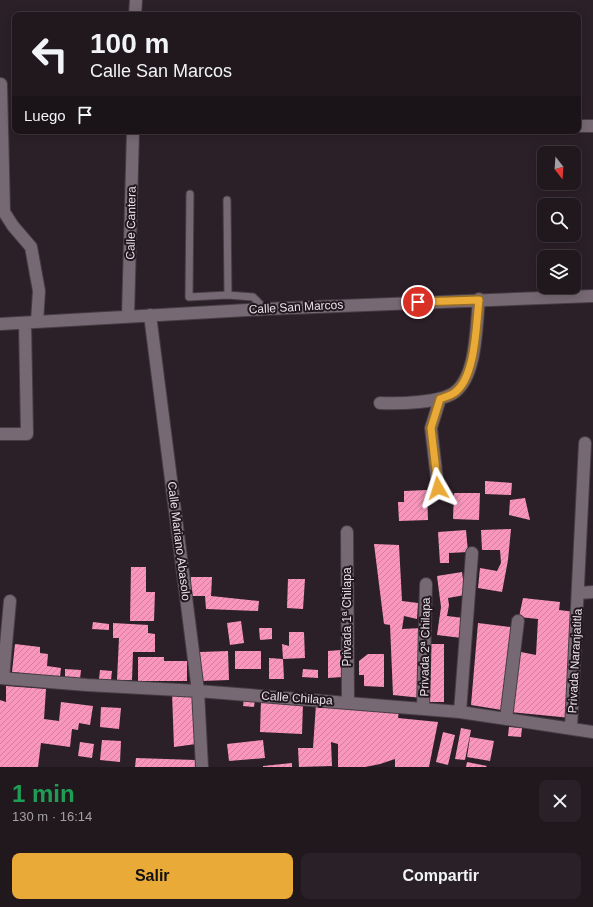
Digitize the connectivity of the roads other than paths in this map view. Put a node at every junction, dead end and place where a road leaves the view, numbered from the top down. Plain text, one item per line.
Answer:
1 (136, 0) edge
2 (135, 12) edge
3 (1, 84) edge
4 (581, 126) edge
5 (593, 126) edge
6 (133, 134) edge
7 (190, 194) dead end
8 (227, 200) dead end
9 (228, 295) junction
10 (593, 296) edge
11 (479, 300) junction
12 (265, 308) junction
13 (150, 315) junction
14 (128, 316) junction
15 (37, 322) junction
16 (25, 323) junction
17 (0, 324) edge
18 (440, 399) junction
19 (380, 403) dead end
20 (0, 434) edge
21 (585, 443) dead end
22 (438, 488) dead end
23 (347, 532) dead end
24 (472, 553) dead end
25 (426, 584) dead end
26 (593, 592) edge
27 (579, 593) junction
28 (10, 601) dead end
29 (518, 621) dead end
30 (2, 678) edge
31 (198, 691) junction
32 (348, 702) junction
33 (423, 709) junction
34 (460, 712) junction
35 (506, 719) junction
36 (571, 728) junction
37 (593, 732) edge
38 (202, 767) edge

1 - 2 street
3 - 15 street
4 - 5 street
6 - 14 street, Calle Cantera
7 - 9 lane
8 - 9 lane
9 - 12 lane
10 - 11 street, Calle San Marcos
11 - 12 street, Calle San Marcos
11 - 18 street
12 - 13 street, Calle San Marcos
13 - 14 street, Calle San Marcos
13 - 31 street, Calle Mariano Abasolo
14 - 15 street, Calle San Marcos
15 - 16 street, Calle San Marcos
16 - 17 street, Calle San Marcos
16 - 20 street
18 - 19 street
18 - 22 street
21 - 27 street, Privada Naranjatitla
23 - 32 street, Privada 1ª Chilapa
24 - 34 street
25 - 33 street, Privada 2ª Chilapa
26 - 27 street
27 - 36 street, Privada Naranjatitla
28 - 30 street
29 - 35 street
30 - 31 street, Calle Chilapa
31 - 32 street, Calle Chilapa
31 - 38 street, Calle Mariano Abasolo
32 - 33 street, Calle Chilapa
33 - 34 street, Calle Chilapa
34 - 35 street, Calle Chilapa
35 - 36 street, Calle Chilapa
36 - 37 street, Calle Chilapa

